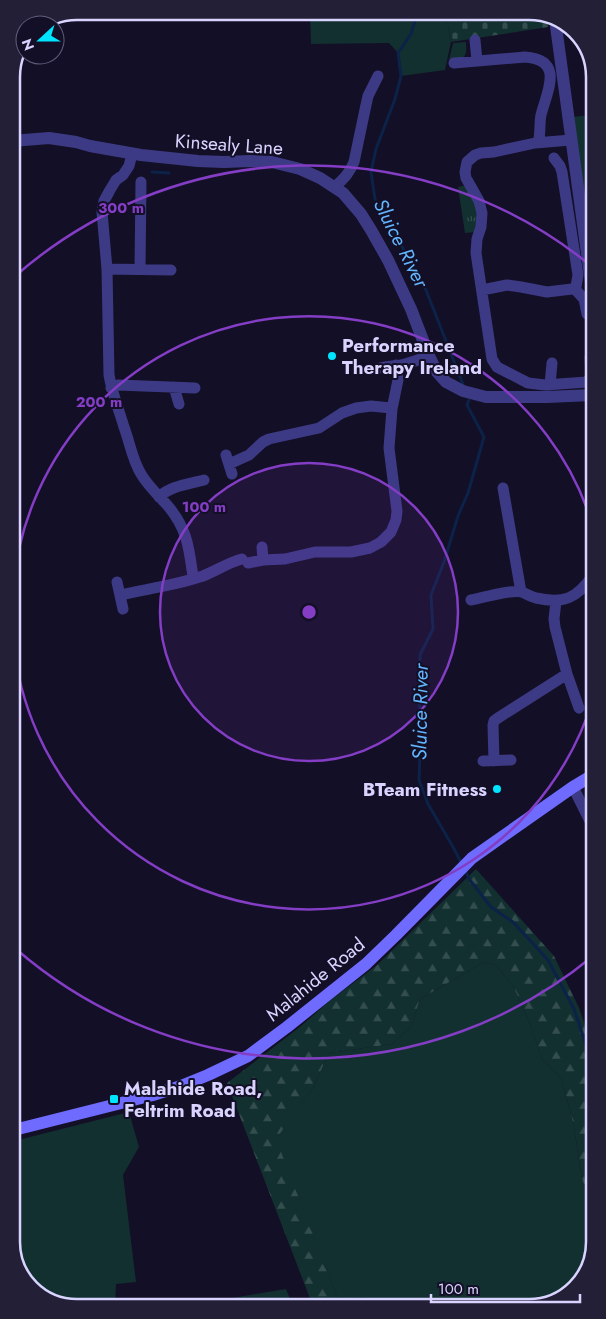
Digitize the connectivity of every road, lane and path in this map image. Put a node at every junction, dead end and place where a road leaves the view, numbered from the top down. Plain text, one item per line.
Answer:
1 (556, 27) edge
2 (475, 40) dead end
3 (477, 61) junction
4 (454, 63) dead end
5 (378, 76) dead end
6 (571, 140) junction
7 (20, 141) edge
8 (538, 142) junction
9 (132, 154) junction
10 (554, 158) dead end
11 (141, 182) dead end
12 (335, 187) junction
13 (586, 214) edge
14 (108, 269) junction
15 (140, 269) junction
16 (171, 270) dead end
17 (574, 288) junction
18 (482, 290) junction
19 (586, 309) edge
20 (429, 356) junction
21 (552, 363) dead end
22 (396, 365) junction
23 (380, 368) dead end
24 (586, 382) edge
25 (550, 385) junction
26 (174, 387) junction
27 (111, 388) junction
28 (195, 388) dead end
29 (586, 395) edge
30 (178, 404) dead end
31 (392, 409) junction
32 (229, 464) dead end
33 (204, 480) dead end
34 (503, 488) dead end
35 (159, 497) junction
36 (262, 547) dead end
37 (264, 560) junction
38 (193, 578) junction
39 (117, 582) dead end
40 (586, 585) edge
41 (521, 592) junction
42 (120, 595) junction
43 (471, 600) dead end
44 (556, 601) junction
45 (123, 609) dead end
46 (567, 674) junction
47 (579, 708) dead end
48 (512, 760) dead end
49 (586, 779) edge
50 (573, 787) junction
51 (586, 813) edge
52 (20, 1128) edge

1 - 6 street
2 - 3 street
3 - 4 street
3 - 8 street
5 - 12 street
6 - 8 street
6 - 13 street
7 - 9 street, Kinsealy Lane
8 - 18 street
9 - 12 street, Kinsealy Lane
9 - 14 street
10 - 17 street
11 - 15 street
12 - 20 street, Kinsealy Lane
14 - 15 street
14 - 27 street
15 - 16 street
17 - 18 street
17 - 19 street
18 - 25 street
20 - 22 street
20 - 29 street, Kinsealy Lane
21 - 25 street
22 - 23 street
22 - 31 street
24 - 25 street
26 - 27 street
26 - 28 street
26 - 30 street
27 - 35 street
31 - 32 street
31 - 37 street
33 - 35 street
34 - 41 street
35 - 38 street
36 - 37 street
37 - 38 street
38 - 42 street
39 - 42 street
40 - 44 street
41 - 43 street
41 - 44 street
42 - 45 street
44 - 46 street
46 - 47 street
46 - 48 street
49 - 50 main road, Malahide Road
50 - 51 street
50 - 52 main road, Malahide Road

